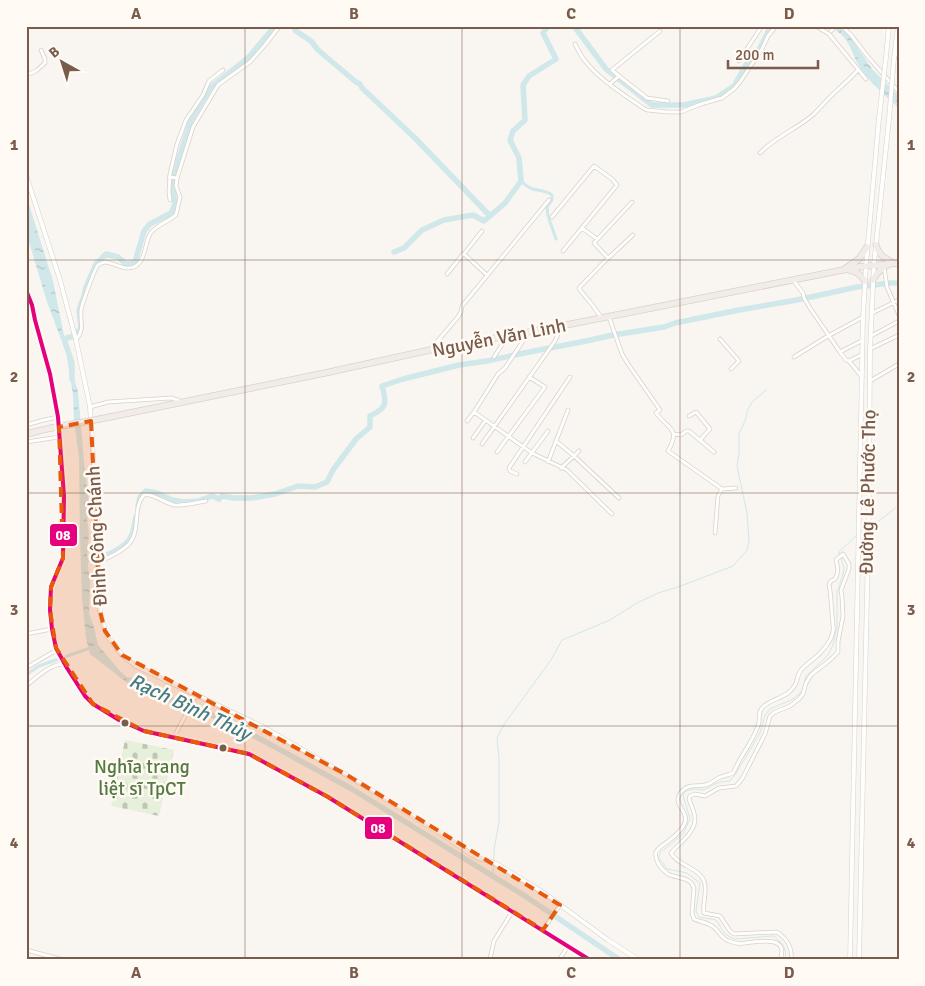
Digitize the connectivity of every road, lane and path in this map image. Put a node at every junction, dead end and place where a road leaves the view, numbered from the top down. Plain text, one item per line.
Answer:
1 (762, 26) edge
2 (776, 26) edge
3 (816, 26) edge
4 (835, 26) edge
5 (842, 26) edge
6 (889, 26) edge
7 (898, 26) edge
8 (279, 27) edge
9 (660, 31) dead end
10 (831, 31) dead end
11 (575, 44) dead end
12 (41, 50) dead end
13 (897, 58) edge
14 (739, 60) dead end
15 (223, 70) dead end
16 (858, 70) junction
17 (26, 75) edge
18 (618, 77) junction
19 (866, 79) dead end
20 (611, 84) junction
21 (899, 92) edge
22 (668, 101) dead end
23 (760, 153) dead end
24 (26, 175) edge
25 (170, 177) junction
26 (177, 178) junction
27 (170, 200) dead end
28 (549, 200) dead end
29 (632, 202) dead end
30 (552, 217) dead end
31 (582, 228) junction
32 (482, 230) dead end
33 (633, 235) dead end
34 (597, 239) junction
35 (876, 245) junction
36 (867, 247) junction
37 (563, 251) dead end
38 (464, 254) junction
39 (608, 258) junction
40 (896, 263) edge
41 (874, 264) junction
42 (866, 265) junction
43 (883, 265) junction
44 (845, 269) junction
45 (447, 274) dead end
46 (487, 275) junction
47 (793, 279) junction
48 (874, 280) junction
49 (865, 281) junction
50 (26, 289) edge
51 (899, 300) edge
52 (893, 302) junction
53 (872, 313) junction
54 (899, 315) edge
55 (609, 316) junction
56 (864, 317) junction
57 (601, 318) junction
58 (899, 321) edge
59 (561, 326) junction
60 (530, 332) junction
61 (899, 335) edge
62 (507, 336) junction
63 (828, 336) junction
64 (871, 336) junction
65 (75, 337) junction
66 (720, 339) dead end
67 (863, 340) junction
68 (430, 350) junction
69 (870, 350) junction
70 (840, 352) junction
71 (863, 354) junction
72 (794, 357) dead end
73 (494, 358) dead end
74 (849, 361) junction
75 (899, 364) edge
76 (731, 369) dead end
77 (529, 377) junction
78 (570, 377) dead end
79 (862, 378) junction
80 (870, 381) junction
81 (862, 396) junction
82 (869, 397) junction
83 (181, 402) junction
84 (90, 407) junction
85 (568, 410) dead end
86 (474, 412) junction
87 (689, 416) dead end
88 (58, 417) junction
89 (467, 421) dead end
90 (485, 421) junction
91 (26, 425) edge
92 (493, 427) junction
93 (548, 431) dead end
94 (26, 434) edge
95 (674, 434) junction
96 (60, 437) junction
97 (509, 437) junction
98 (473, 438) dead end
99 (700, 440) junction
100 (556, 441) junction
101 (26, 442) edge
102 (482, 444) dead end
103 (523, 447) junction
104 (579, 451) dead end
105 (497, 452) dead end
106 (714, 452) dead end
107 (532, 453) junction
108 (574, 456) junction
109 (526, 462) dead end
110 (548, 462) junction
111 (561, 468) junction
112 (517, 474) dead end
113 (736, 488) dead end
114 (722, 489) junction
115 (618, 498) dead end
116 (206, 501) dead end
117 (612, 514) dead end
118 (715, 533) dead end
119 (98, 562) junction
120 (858, 578) junction
121 (867, 578) junction
122 (52, 629) junction
123 (26, 634) edge
124 (57, 650) junction
125 (65, 666) junction
126 (26, 668) edge
127 (26, 686) edge
128 (196, 694) junction
129 (174, 737) junction
130 (853, 828) junction
131 (862, 829) junction
132 (560, 905) junction
133 (512, 912) junction
134 (544, 930) junction
135 (568, 946) junction
136 (26, 950) edge
137 (64, 960) edge
138 (489, 960) edge
139 (559, 960) edge
140 (590, 960) edge
141 (639, 960) edge
142 (780, 960) edge
143 (791, 960) edge
144 (850, 960) edge
145 (860, 960) edge

1 - 14 street
2 - 20 street
3 - 16 street
4 - 10 street
5 - 21 street
6 - 36 street, Đường Lê Phước Thọ, bridge
7 - 13 street, Đường Lê Phước Thọ
8 - 26 street
9 - 18 street
11 - 20 street
12 - 17 street
13 - 35 street, Đường Lê Phước Thọ, bridge
15 - 25 street
16 - 19 street
16 - 23 street
18 - 20 street
18 - 22 street
24 - 65 street, Đinh Công Chánh
25 - 26 street
25 - 27 street
26 - 65 street
28 - 46 street
29 - 34 street
30 - 31 street
31 - 34 street
31 - 37 street
32 - 38 street
33 - 39 street
34 - 39 street
35 - 40 highway
35 - 41 street, Đường Lê Phước Thọ
36 - 42 street, Đường Lê Phước Thọ
36 - 44 highway
38 - 45 street
38 - 46 street
39 - 57 street
40 - 43 highway, Nguyễn Văn Linh
41 - 42 highway, Nguyễn Văn Linh
41 - 43 highway, Nguyễn Văn Linh
41 - 48 street, Đường Lê Phước Thọ
42 - 44 highway, Nguyễn Văn Linh
42 - 49 street, Đường Lê Phước Thọ
43 - 48 highway
43 - 52 street
44 - 47 highway, Nguyễn Văn Linh
44 - 49 highway
46 - 68 street
47 - 55 highway, Nguyễn Văn Linh
47 - 63 street
48 - 53 street, Đường Lê Phước Thọ
49 - 56 street, Đường Lê Phước Thọ
50 - 88 main road
51 - 52 street
52 - 53 street
52 - 54 street
53 - 64 street, Đường Lê Phước Thọ
55 - 57 highway, Nguyễn Văn Linh
55 - 95 street
56 - 63 street
56 - 67 street, Đường Lê Phước Thọ
57 - 59 highway, Nguyễn Văn Linh
58 - 64 street
59 - 60 highway, Nguyễn Văn Linh
59 - 77 street
60 - 62 highway, Nguyễn Văn Linh
60 - 86 street
61 - 69 street
62 - 68 highway, Nguyễn Văn Linh
62 - 73 street
63 - 70 street
63 - 72 street
64 - 69 street, Đường Lê Phước Thọ
65 - 84 street, Đinh Công Chánh
66 - 76 street
67 - 70 street
67 - 71 street, Đường Lê Phước Thọ
68 - 83 highway, Nguyễn Văn Linh
69 - 80 street, Đường Lê Phước Thọ
70 - 74 street
71 - 74 street
71 - 79 street, Đường Lê Phước Thọ
74 - 79 street
75 - 80 street
77 - 92 street
77 - 97 street
78 - 103 street
79 - 81 street, Đường Lê Phước Thọ
80 - 82 street, Đường Lê Phước Thọ
81 - 82 street
81 - 120 street, Đường Lê Phước Thọ
82 - 121 street, Đường Lê Phước Thọ
83 - 84 street
83 - 94 highway, Nguyễn Văn Linh, bridge
84 - 119 street, Đinh Công Chánh
85 - 100 street
86 - 89 street
86 - 90 street
87 - 99 street
88 - 91 street
88 - 96 main road
90 - 92 street
90 - 98 street
92 - 97 street
92 - 102 street
93 - 107 street
95 - 99 street
95 - 114 street
96 - 101 street
96 - 122 main road
97 - 103 street
97 - 105 street
99 - 106 street
100 - 108 street
100 - 110 street
103 - 107 street
103 - 112 street
104 - 108 street
107 - 109 street
107 - 110 street
108 - 111 street
108 - 115 street
110 - 111 street
111 - 117 street
113 - 114 street
114 - 118 street
116 - 119 street
119 - 128 street, Đinh Công Chánh
120 - 121 street
120 - 130 street, Đường Lê Phước Thọ
121 - 131 street, Đường Lê Phước Thọ
122 - 123 street
122 - 124 main road
124 - 125 main road
124 - 126 street
125 - 127 street
125 - 129 main road
128 - 129 street
128 - 132 street, Đinh Công Chánh
129 - 133 main road
130 - 131 street
130 - 144 street, Đường Lê Phước Thọ
131 - 145 street, Đường Lê Phước Thọ
132 - 134 street
132 - 141 street, Đinh Công Chánh
133 - 134 main road
133 - 138 street
134 - 135 main road
135 - 139 street
135 - 140 main road
136 - 137 street
142 - 143 street

